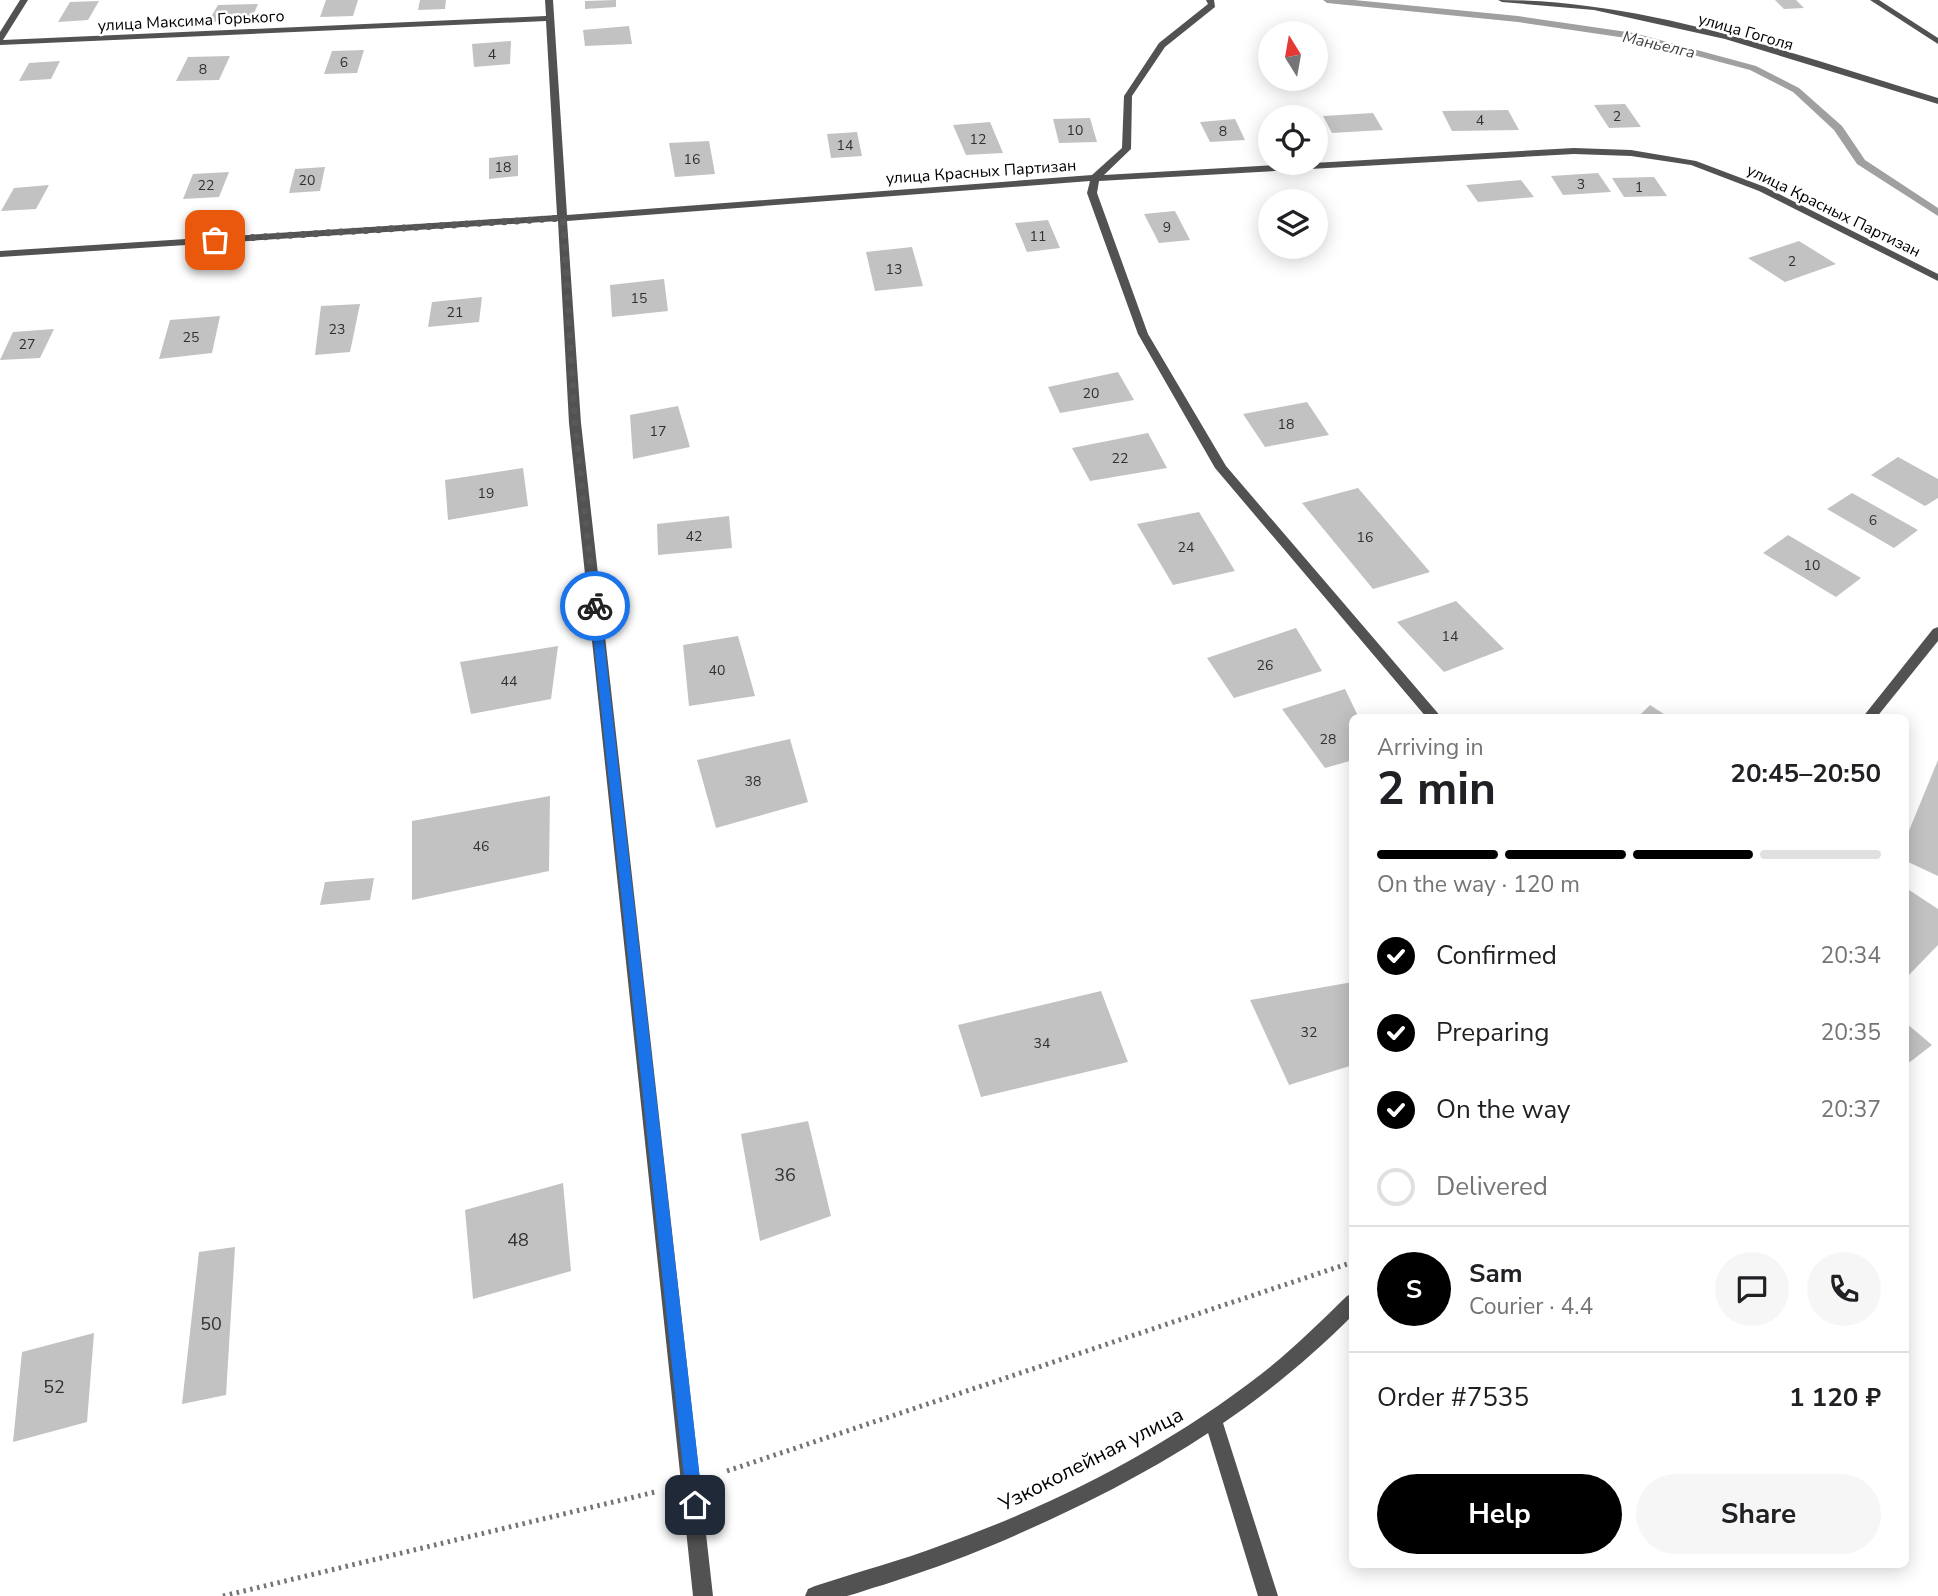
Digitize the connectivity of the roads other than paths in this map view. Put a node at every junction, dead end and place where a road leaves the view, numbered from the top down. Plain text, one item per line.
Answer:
1 (24, 0) edge
2 (549, 0) edge
3 (1210, 0) edge
4 (1502, 0) edge
5 (1874, 0) edge
6 (551, 18) junction
7 (0, 41) edge
8 (1938, 42) edge
9 (1938, 101) edge
10 (1095, 178) junction
11 (563, 218) junction
12 (0, 254) edge
13 (1938, 278) edge
14 (1938, 632) edge
15 (1432, 714) edge
16 (1871, 714) edge
17 (1349, 1306) edge
18 (1214, 1423) junction
19 (703, 1596) edge
20 (815, 1596) edge
21 (1268, 1596) edge

1 - 7 street
2 - 6 street
3 - 10 street
4 - 9 street, улица Гоголя
5 - 8 street
6 - 7 street, улица Максима Горького
6 - 11 street
10 - 11 street, улица Красных Партизан
10 - 13 street, улица Красных Партизан
10 - 15 street
11 - 12 street, улица Красных Партизан
11 - 19 street
14 - 16 street
17 - 18 street, Узкоколейная улица
18 - 20 street, Узкоколейная улица
18 - 21 street

